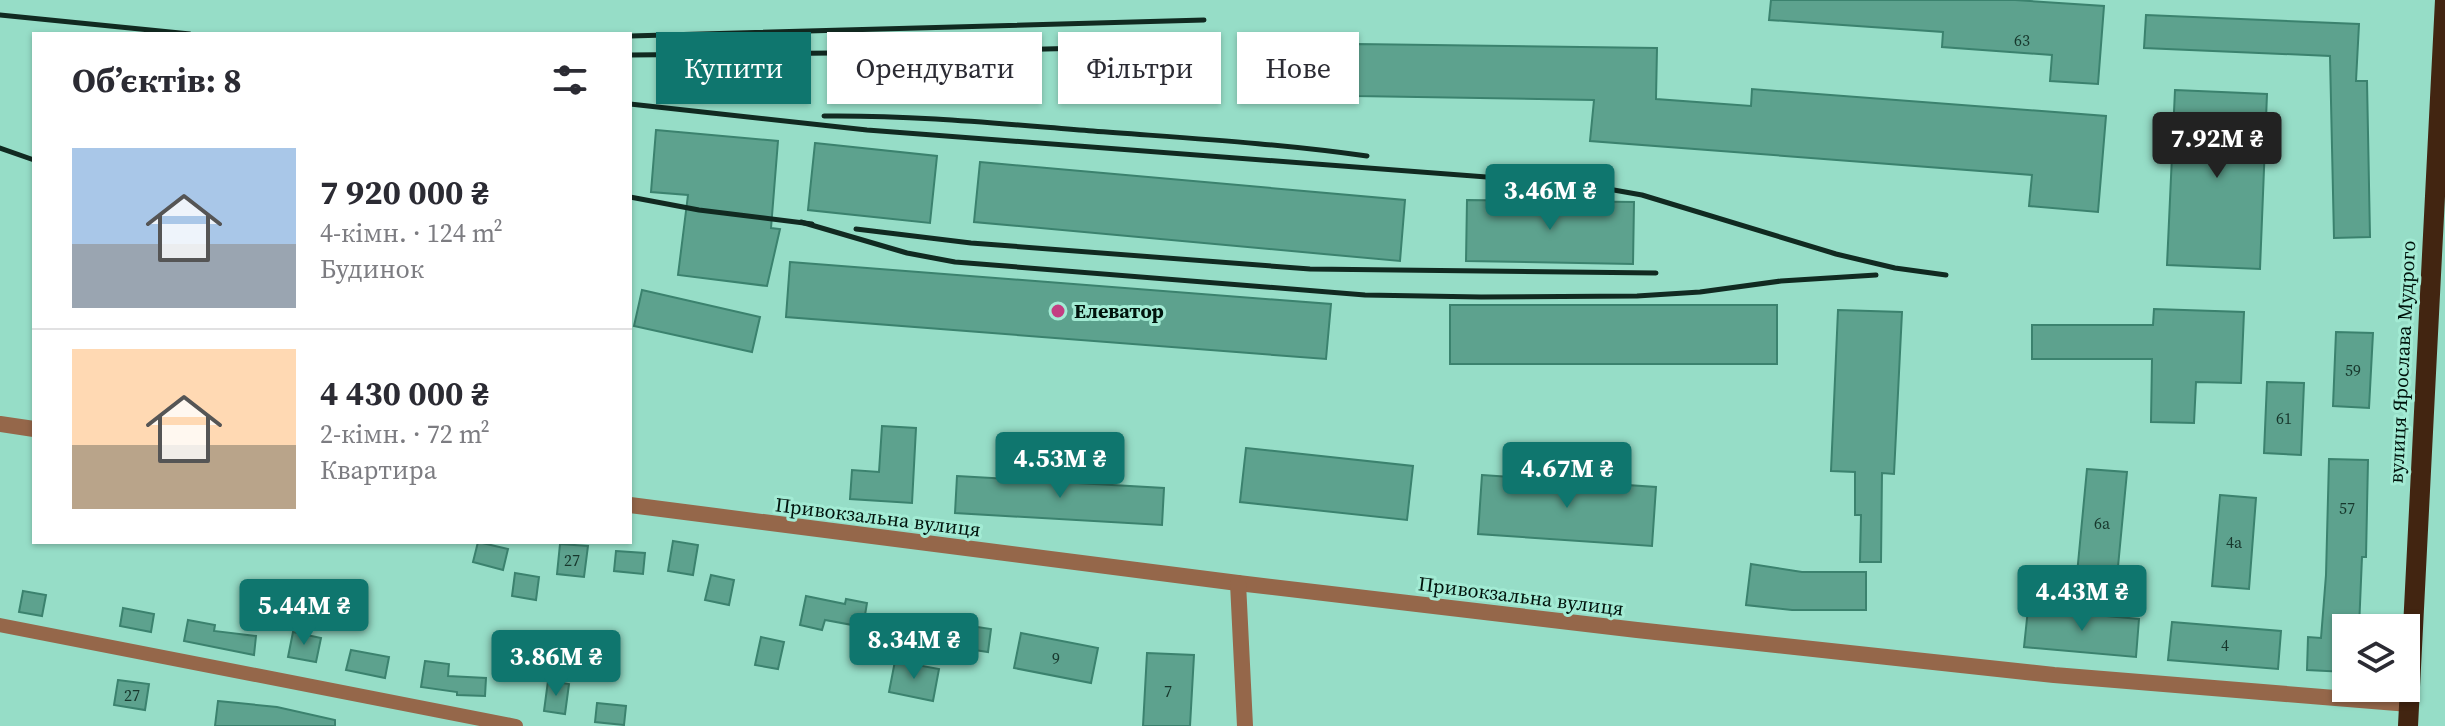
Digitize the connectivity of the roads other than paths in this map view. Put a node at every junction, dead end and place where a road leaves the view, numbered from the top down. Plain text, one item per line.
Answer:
1 (2445, 0) edge
2 (0, 424) edge
3 (32, 429) edge
4 (632, 505) edge
5 (1238, 583) junction
6 (0, 625) edge
7 (2409, 704) junction
8 (516, 726) edge
9 (1245, 726) edge
10 (2408, 726) edge

1 - 7 main road, вулиця Ярослава Мудрого
2 - 3 street
4 - 5 street, Привокзальна вулиця
5 - 7 street, Привокзальна вулиця
5 - 9 street
6 - 8 street
7 - 10 main road, вулиця Ярослава Мудрого

